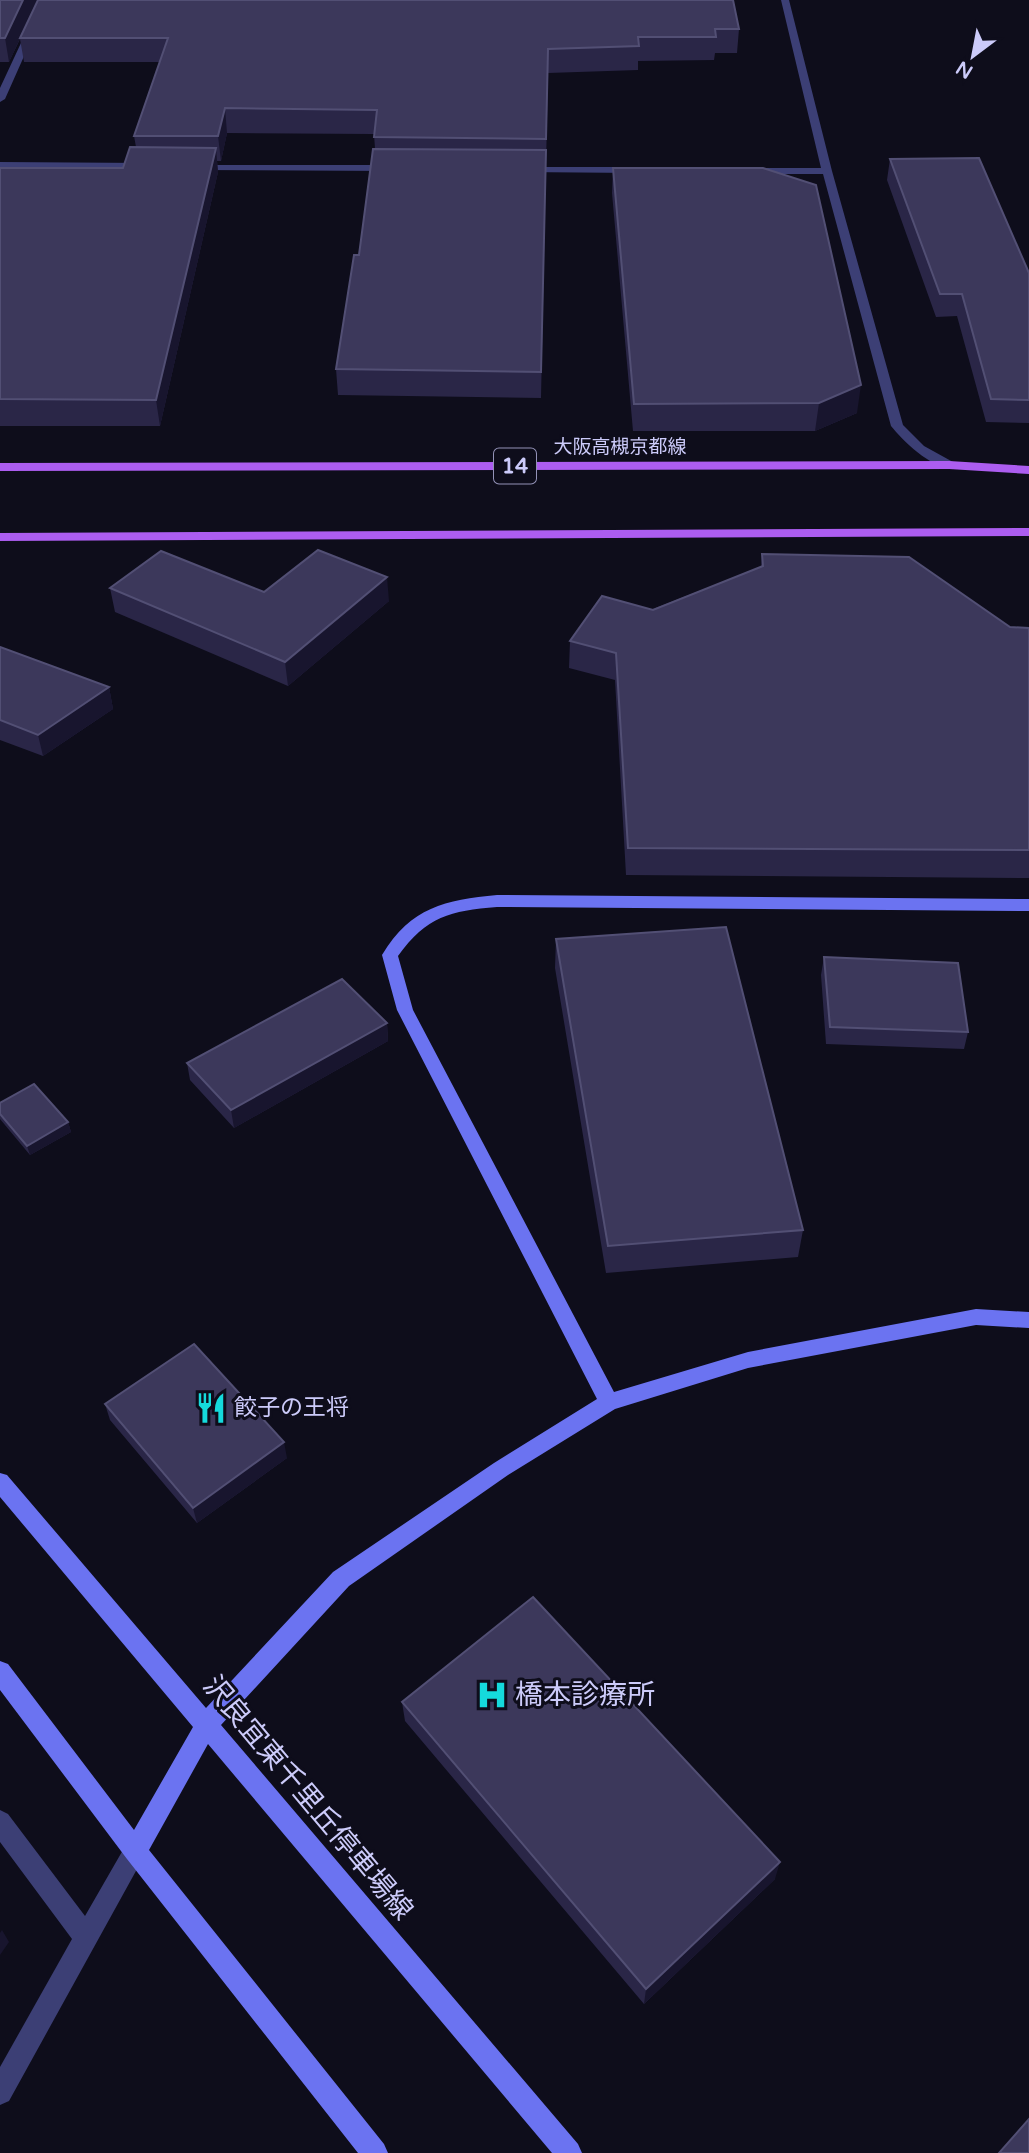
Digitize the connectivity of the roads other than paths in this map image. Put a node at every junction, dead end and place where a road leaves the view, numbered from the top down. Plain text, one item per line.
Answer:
1 (45, 0) edge
2 (785, 0) edge
3 (0, 99) edge
4 (0, 165) edge
5 (166, 167) edge
6 (179, 167) edge
7 (400, 168) edge
8 (510, 169) edge
9 (648, 170) edge
10 (731, 171) edge
11 (827, 171) junction
12 (949, 465) junction
13 (0, 467) edge
14 (1029, 470) edge
15 (1029, 532) edge
16 (0, 537) edge
17 (1029, 905) edge
18 (1029, 1320) edge
19 (609, 1402) junction
20 (0, 1482) edge
21 (0, 1672) edge
22 (207, 1724) junction
23 (0, 1822) edge
24 (135, 1851) junction
25 (86, 1938) junction
26 (0, 2092) edge
27 (375, 2153) edge
28 (569, 2153) edge

1 - 3 street
2 - 11 street
4 - 5 street
6 - 7 street
8 - 9 street
10 - 11 street
11 - 12 street
12 - 13 main road, 大阪高槻京都線 / 14
12 - 14 main road, 大阪高槻京都線 / 14
15 - 16 main road
17 - 19 street
18 - 19 street
19 - 22 street
20 - 22 street, 沢良宜東千里丘停車場線
21 - 24 street
22 - 24 street
22 - 28 street, 沢良宜東千里丘停車場線
23 - 25 street
24 - 25 street
24 - 27 street
25 - 26 street

